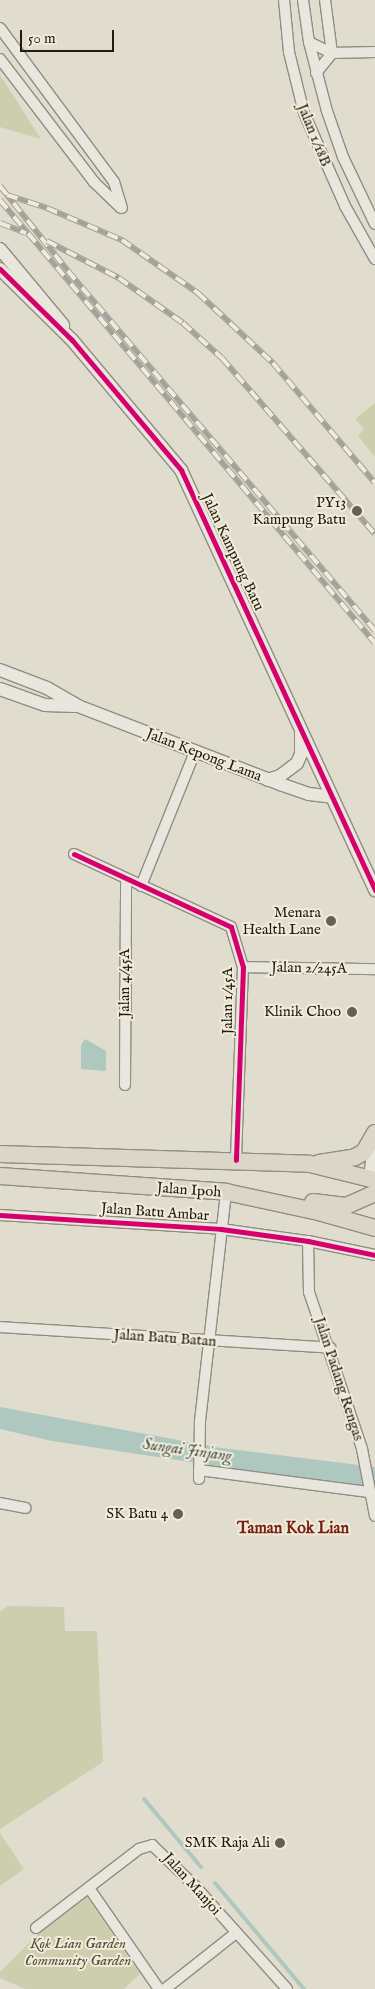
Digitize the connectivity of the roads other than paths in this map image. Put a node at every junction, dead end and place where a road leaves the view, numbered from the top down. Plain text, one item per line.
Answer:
1 (284, 0) edge
2 (303, 0) edge
3 (325, 0) edge
4 (0, 28) edge
5 (309, 42) junction
6 (375, 52) edge
7 (332, 53) junction
8 (0, 59) edge
9 (316, 73) junction
10 (88, 147) junction
11 (75, 157) junction
12 (375, 225) edge
13 (358, 226) junction
14 (0, 248) edge
15 (375, 260) edge
16 (0, 269) edge
17 (72, 340) junction
18 (0, 670) edge
19 (0, 690) edge
20 (78, 706) junction
21 (301, 729) junction
22 (196, 752) junction
23 (268, 780) junction
24 (332, 797) junction
25 (74, 854) dead end
26 (126, 881) junction
27 (141, 886) junction
28 (375, 890) edge
29 (242, 967) junction
30 (375, 969) edge
31 (125, 1085) dead end
32 (375, 1134) edge
33 (0, 1154) edge
34 (236, 1160) junction
35 (310, 1164) junction
36 (0, 1176) edge
37 (374, 1185) edge
38 (226, 1192) junction
39 (0, 1215) edge
40 (375, 1228) edge
41 (221, 1229) junction
42 (308, 1241) junction
43 (375, 1255) edge
44 (0, 1327) edge
45 (208, 1340) junction
46 (330, 1348) junction
47 (369, 1491) junction
48 (0, 1503) edge
49 (26, 1508) dead end
50 (375, 1516) edge
51 (89, 1888) junction
52 (36, 1928) dead end
53 (236, 1933) junction
54 (159, 1989) edge
55 (165, 1989) edge
56 (287, 1989) edge

1 - 13 street, Jalan 1/18B
2 - 5 street, Jalan 1/18B
3 - 7 street
4 - 10 street
5 - 7 street
5 - 9 street, Jalan 1/18B
6 - 7 street
7 - 9 street
8 - 11 street
9 - 12 street, Jalan 1/18B
10 - 11 street
10 - 11 street
12 - 13 street
13 - 15 street, Jalan 1/18B
14 - 17 street, Jalan Kampung Batu
16 - 17 street, Jalan Kampung Batu
17 - 21 street, Jalan Kampung Batu
18 - 20 street, Jalan Kepong Lama
19 - 20 street, Jalan Kepong Lama
20 - 22 street, Jalan Kepong Lama
21 - 23 street
21 - 24 street, Jalan Kampung Batu
22 - 23 street, Jalan Kepong Lama
22 - 27 street
23 - 24 street, Jalan Kepong Lama
24 - 28 street, Jalan Kampung Batu
25 - 26 street, Jalan 1/45A
26 - 27 street, Jalan 1/45A
26 - 31 street, Jalan 4/45A
27 - 29 street, Jalan 1/45A
29 - 30 street, Jalan 2/245A
29 - 34 street, Jalan 1/45A
32 - 35 main road
32 - 37 street
33 - 34 main road, Jalan Ipoh
34 - 35 main road, Jalan Ipoh
35 - 37 main road, Jalan Ipoh
36 - 38 main road, Jalan Ipoh
37 - 38 main road
38 - 40 main road, Jalan Ipoh
38 - 41 street
39 - 41 street, Jalan Batu Ambar
41 - 42 street, Jalan Batu Ambar
41 - 45 street
42 - 43 street, Jalan Batu Ambar
42 - 46 street, Jalan Padang Rengas
44 - 45 street, Jalan Batu Batan
45 - 46 street, Jalan Batu Batan
45 - 47 street
46 - 47 street, Jalan Padang Rengas
47 - 50 street, Jalan Padang Rengas
48 - 49 street
51 - 52 street, Jalan Manjoi
51 - 53 street, Jalan Manjoi
51 - 54 street
53 - 55 street
53 - 56 street, Jalan Manjoi

